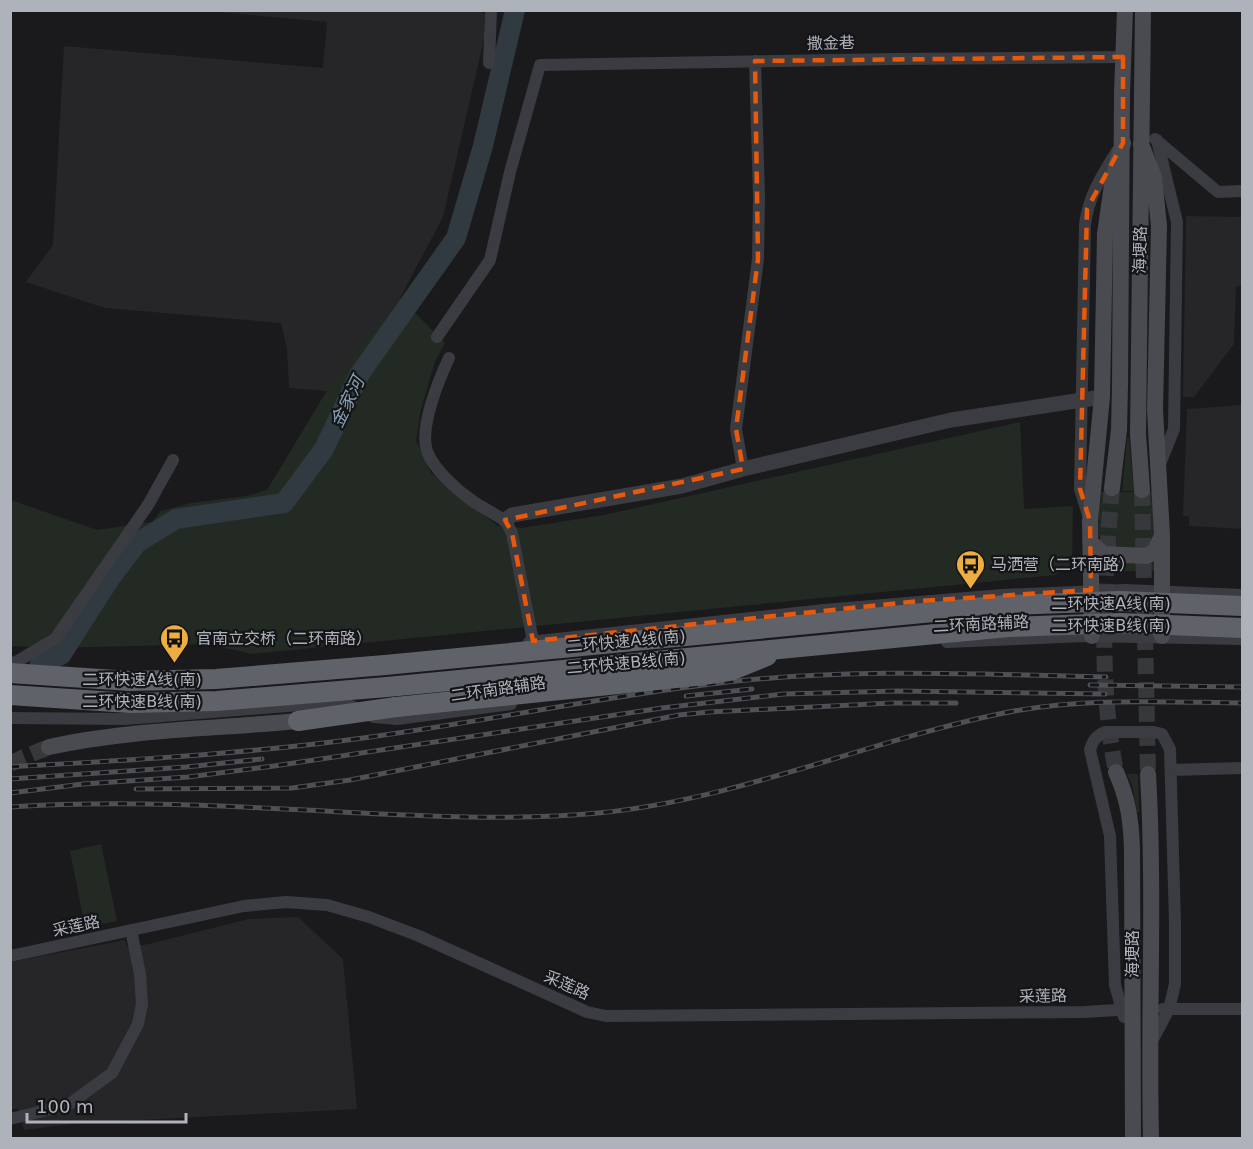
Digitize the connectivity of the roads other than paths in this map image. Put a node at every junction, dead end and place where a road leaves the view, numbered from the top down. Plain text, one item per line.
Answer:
1 (491, 10) edge
2 (1125, 10) edge
3 (1143, 10) edge
4 (1123, 57) junction
5 (754, 61) junction
6 (489, 63) dead end
7 (1146, 139) junction
8 (1123, 143) junction
9 (1242, 191) edge
10 (437, 337) dead end
11 (449, 358) dead end
12 (1102, 397) junction
13 (1081, 399) junction
14 (173, 460) dead end
15 (743, 469) junction
16 (1112, 488) tunnel mouth
17 (1142, 490) tunnel mouth
18 (505, 520) junction
19 (1090, 521) junction
20 (1162, 535) junction
21 (1090, 542) junction
22 (1091, 591) junction
23 (1162, 591) junction
24 (1242, 595) edge
25 (1242, 606) edge
26 (1242, 628) edge
27 (1092, 636) junction
28 (1162, 636) junction
29 (1242, 639) edge
30 (533, 641) junction
31 (815, 645) junction
32 (10, 664) edge
33 (10, 673) edge
34 (10, 695) edge
35 (363, 712) junction
36 (10, 718) edge
37 (298, 722) joint
38 (49, 747) tunnel mouth
39 (1242, 768) edge
40 (1171, 770) junction
41 (1116, 772) tunnel mouth
42 (1148, 774) tunnel mouth
43 (131, 930) junction
44 (10, 956) edge
45 (1127, 1009) junction
46 (1150, 1009) junction
47 (1169, 1009) junction
48 (1242, 1009) edge
49 (1149, 1048) junction
50 (10, 1119) edge
51 (1133, 1138) edge
52 (1151, 1138) edge

1 - 6 street
2 - 4 main road, 海埂路
3 - 7 main road, 海埂路
4 - 5 street, 撒金巷
4 - 8 main road, 海埂路
5 - 10 street, 撒金巷
5 - 15 street
7 - 9 street
7 - 17 main road, 海埂路
7 - 20 main road
8 - 12 main road
8 - 13 street
8 - 16 main road, 海埂路
11 - 18 street
12 - 13 street
12 - 19 main road
13 - 15 street
13 - 19 street
14 - 32 street
15 - 18 street
18 - 30 street
19 - 21 main road
20 - 21 main road
20 - 23 main road
21 - 22 main road
22 - 23 street, 二环南路辅路
22 - 27 main road
22 - 30 street, 二环南路辅路
23 - 24 street, 二环南路辅路
23 - 28 main road
25 - 33 highway, 二环快速A线(南), bridge
26 - 31 highway, 二环快速B线(南), bridge
27 - 28 street, 二环南路辅路
27 - 35 street, 二环南路辅路
28 - 29 street, 二环南路辅路
30 - 32 street, 二环南路辅路
31 - 34 highway, 二环快速B线(南), bridge
31 - 35 highway, bridge
35 - 36 street, 二环南路辅路
35 - 37 highway
37 - 38 main road
39 - 40 street
40 - 45 street
40 - 47 street
41 - 45 main road, 海埂路
42 - 46 main road, 海埂路
43 - 44 street, 采莲路
43 - 45 street, 采莲路
43 - 50 street
45 - 51 main road, 海埂路
46 - 47 street
46 - 49 main road, 海埂路
47 - 48 street
47 - 49 street
49 - 52 main road, 海埂路

